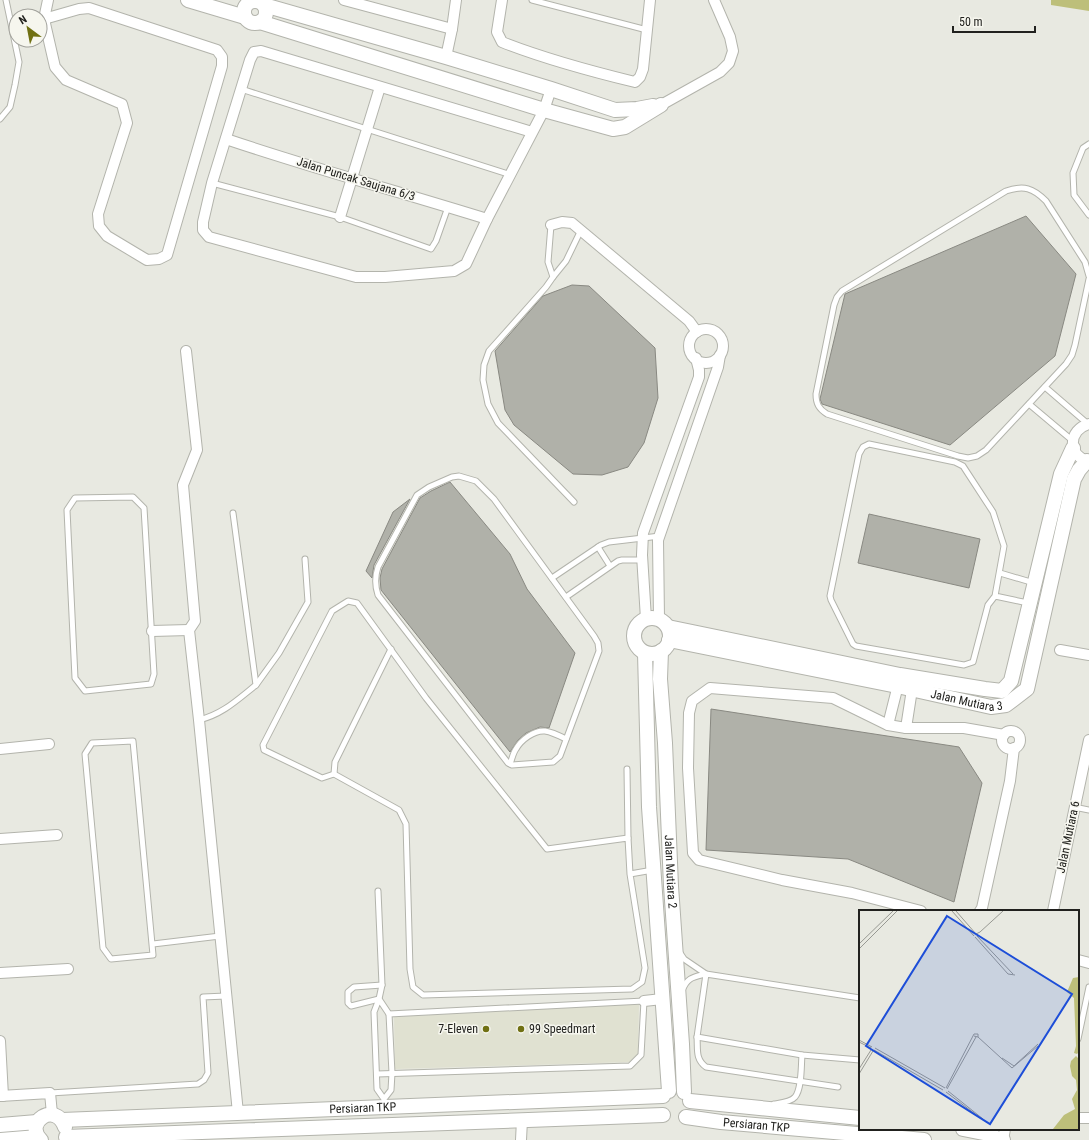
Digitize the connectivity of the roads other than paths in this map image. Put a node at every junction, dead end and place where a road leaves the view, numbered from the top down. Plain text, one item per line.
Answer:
1 (6, 0) edge
2 (188, 0) edge
3 (280, 0) edge
4 (344, 0) edge
5 (456, 0) edge
6 (502, 0) edge
7 (532, 0) edge
8 (650, 0) edge
9 (714, 0) edge
10 (256, 2) edge
11 (296, 14) junction
12 (245, 17) junction
13 (44, 19) joint
14 (260, 22) junction
15 (452, 29) junction
16 (647, 30) junction
17 (446, 57) junction
18 (380, 86) junction
19 (241, 89) junction
20 (551, 89) junction
21 (661, 105) junction
22 (544, 110) junction
23 (0, 119) edge
24 (367, 128) junction
25 (532, 132) junction
26 (226, 139) junction
27 (1089, 144) edge
28 (511, 175) junction
29 (352, 177) junction
30 (212, 183) junction
31 (448, 207) junction
32 (1089, 215) edge
33 (340, 217) junction
34 (487, 220) junction
35 (550, 225) joint
36 (581, 230) junction
37 (1089, 276) edge
38 (553, 277) junction
39 (1089, 279) edge
40 (697, 332) junction
41 (186, 351) dead end
42 (720, 355) junction
43 (696, 358) junction
44 (1045, 387) junction
45 (1029, 404) junction
46 (1088, 424) edge
47 (1073, 444) junction
48 (1088, 461) edge
49 (574, 502) dead end
50 (233, 513) dead end
51 (660, 536) junction
52 (642, 538) junction
53 (598, 547) junction
54 (305, 559) dead end
55 (642, 560) junction
56 (610, 566) junction
57 (1000, 573) junction
58 (552, 578) junction
59 (1035, 583) junction
60 (995, 596) junction
61 (566, 597) junction
62 (1030, 603) junction
63 (189, 630) junction
64 (152, 631) junction
65 (661, 631) junction
66 (391, 649) junction
67 (1060, 650) dead end
68 (645, 653) junction
69 (1089, 655) edge
70 (906, 681) junction
71 (256, 685) junction
72 (200, 720) junction
73 (888, 725) junction
74 (906, 728) junction
75 (566, 739) junction
76 (1089, 740) edge
77 (49, 744) dead end
78 (0, 749) edge
79 (510, 764) junction
80 (628, 769) dead end
81 (334, 774) junction
82 (1074, 807) junction
83 (1089, 810) edge
84 (58, 835) dead end
85 (628, 838) junction
86 (0, 839) edge
87 (654, 869) junction
88 (630, 874) junction
89 (378, 891) dead end
90 (917, 910) edge
91 (981, 910) edge
92 (1053, 910) edge
93 (220, 936) junction
94 (674, 937) junction
95 (153, 944) junction
96 (1079, 960) edge
97 (1089, 963) edge
98 (68, 969) dead end
99 (0, 974) edge
100 (706, 974) junction
101 (382, 985) junction
102 (1089, 987) edge
103 (226, 996) junction
104 (859, 998) edge
105 (379, 999) junction
106 (662, 1000) junction
107 (679, 1000) junction
108 (644, 1001) junction
109 (389, 1014) junction
110 (1079, 1034) edge
111 (698, 1037) junction
112 (0, 1041) edge
113 (802, 1055) junction
114 (859, 1060) edge
115 (392, 1073) junction
116 (377, 1074) junction
117 (800, 1081) junction
118 (838, 1087) dead end
119 (50, 1093) junction
120 (666, 1094) junction
121 (2, 1096) edge
122 (687, 1097) junction
123 (384, 1103) junction
124 (753, 1107) junction
125 (790, 1110) junction
126 (238, 1113) junction
127 (663, 1115) junction
128 (57, 1117) junction
129 (686, 1117) junction
130 (859, 1118) edge
131 (522, 1120) junction
132 (37, 1122) junction
133 (0, 1125) edge
134 (786, 1128) junction
135 (968, 1130) edge
136 (1000, 1137) edge
137 (39, 1138) edge
138 (64, 1138) edge
139 (91, 1138) edge
140 (0, 1140) edge
141 (521, 1140) edge
142 (924, 1140) edge

1 - 23 lane
2 - 12 street
3 - 11 street
4 - 15 street
5 - 15 street
6 - 16 street
7 - 16 lane
8 - 16 street
9 - 21 street
10 - 11 street
10 - 12 street
10 - 14 street
11 - 17 street
12 - 14 street
13 - 13 street
14 - 22 street
15 - 17 street
17 - 20 street
18 - 19 street
18 - 24 street
18 - 25 street
19 - 24 lane
19 - 26 street
20 - 21 street
20 - 22 street
21 - 22 street
22 - 25 street
24 - 28 lane
24 - 29 street
25 - 28 street
26 - 29 street, Jalan Puncak Saujana 6/3
26 - 30 street
27 - 32 lane
28 - 34 street
29 - 31 street, Jalan Puncak Saujana 6/3
29 - 33 street
30 - 33 lane
30 - 34 street
31 - 33 lane
31 - 34 street, Jalan Puncak Saujana 6/3
35 - 36 street
35 - 38 lane
36 - 38 lane
36 - 40 street
37 - 45 lane
38 - 49 lane
39 - 44 lane
40 - 42 street
40 - 43 street
41 - 63 street
42 - 43 street
42 - 51 street
43 - 52 street
44 - 45 lane
44 - 46 lane
45 - 47 lane
46 - 47 street
47 - 48 street
47 - 59 street, Jalan Mutiara 3
48 - 70 street, Jalan Mutiara 3
50 - 71 lane
51 - 52 lane
51 - 65 street
52 - 53 lane
52 - 55 street
53 - 56 lane
53 - 58 lane
54 - 71 lane
55 - 56 lane
55 - 65 street
56 - 61 lane
57 - 59 lane
57 - 60 lane
57 - 60 lane
58 - 61 lane
58 - 79 lane
59 - 62 street, Jalan Mutiara 3
60 - 62 lane
61 - 75 lane
62 - 70 street, Jalan Mutiara 3
63 - 64 street
63 - 72 street
64 - 64 lane
65 - 68 street, Jalan Mutiara 3
65 - 68 street
65 - 70 street, Jalan Mutiara 3
65 - 94 street, Jalan Mutiara 2
66 - 81 lane
66 - 81 lane
66 - 85 lane
67 - 69 street
68 - 87 street, Jalan Mutiara 2
70 - 73 street
70 - 74 street
71 - 72 lane
72 - 93 street
73 - 74 street
73 - 90 street
74 - 91 street
75 - 79 lane
75 - 79 lane
76 - 82 street, Jalan Mutiara 6
77 - 78 street
80 - 85 lane
81 - 88 lane
82 - 83 lane
82 - 92 street, Jalan Mutiara 6
84 - 86 street
85 - 88 lane
87 - 88 lane
87 - 106 street, Jalan Mutiara 2
89 - 101 lane
93 - 95 lane
93 - 103 street
94 - 100 lane
94 - 107 street, Jalan Mutiara 2
95 - 95 lane
96 - 97 street
98 - 99 street
100 - 104 lane
100 - 107 lane
100 - 111 lane
101 - 105 lane
101 - 105 lane
102 - 110 lane
103 - 119 lane
103 - 126 street
105 - 109 lane
105 - 116 lane
106 - 108 street
106 - 120 street, Jalan Mutiara 2
107 - 122 street, Jalan Mutiara 2
108 - 109 lane
108 - 115 lane
109 - 115 lane
111 - 113 lane
111 - 117 lane
112 - 121 street
113 - 114 lane
113 - 117 lane
115 - 116 lane
115 - 123 lane
116 - 123 lane
117 - 118 lane
117 - 124 lane
119 - 121 street
119 - 128 street
120 - 122 street
120 - 123 street, Persiaran TKP
120 - 127 street
122 - 124 street, Persiaran TKP
122 - 129 street
123 - 126 street, Persiaran TKP
124 - 125 street, Persiaran TKP
125 - 130 street, Persiaran TKP
125 - 134 street
126 - 128 street, Persiaran TKP
127 - 129 street
127 - 131 street, Persiaran TKP
128 - 132 street
128 - 138 street
129 - 134 street, Persiaran TKP
131 - 139 street, Persiaran TKP
131 - 141 street
132 - 133 street
132 - 137 street
134 - 142 street, Persiaran TKP
135 - 136 street
137 - 140 street
138 - 139 street, Persiaran TKP

